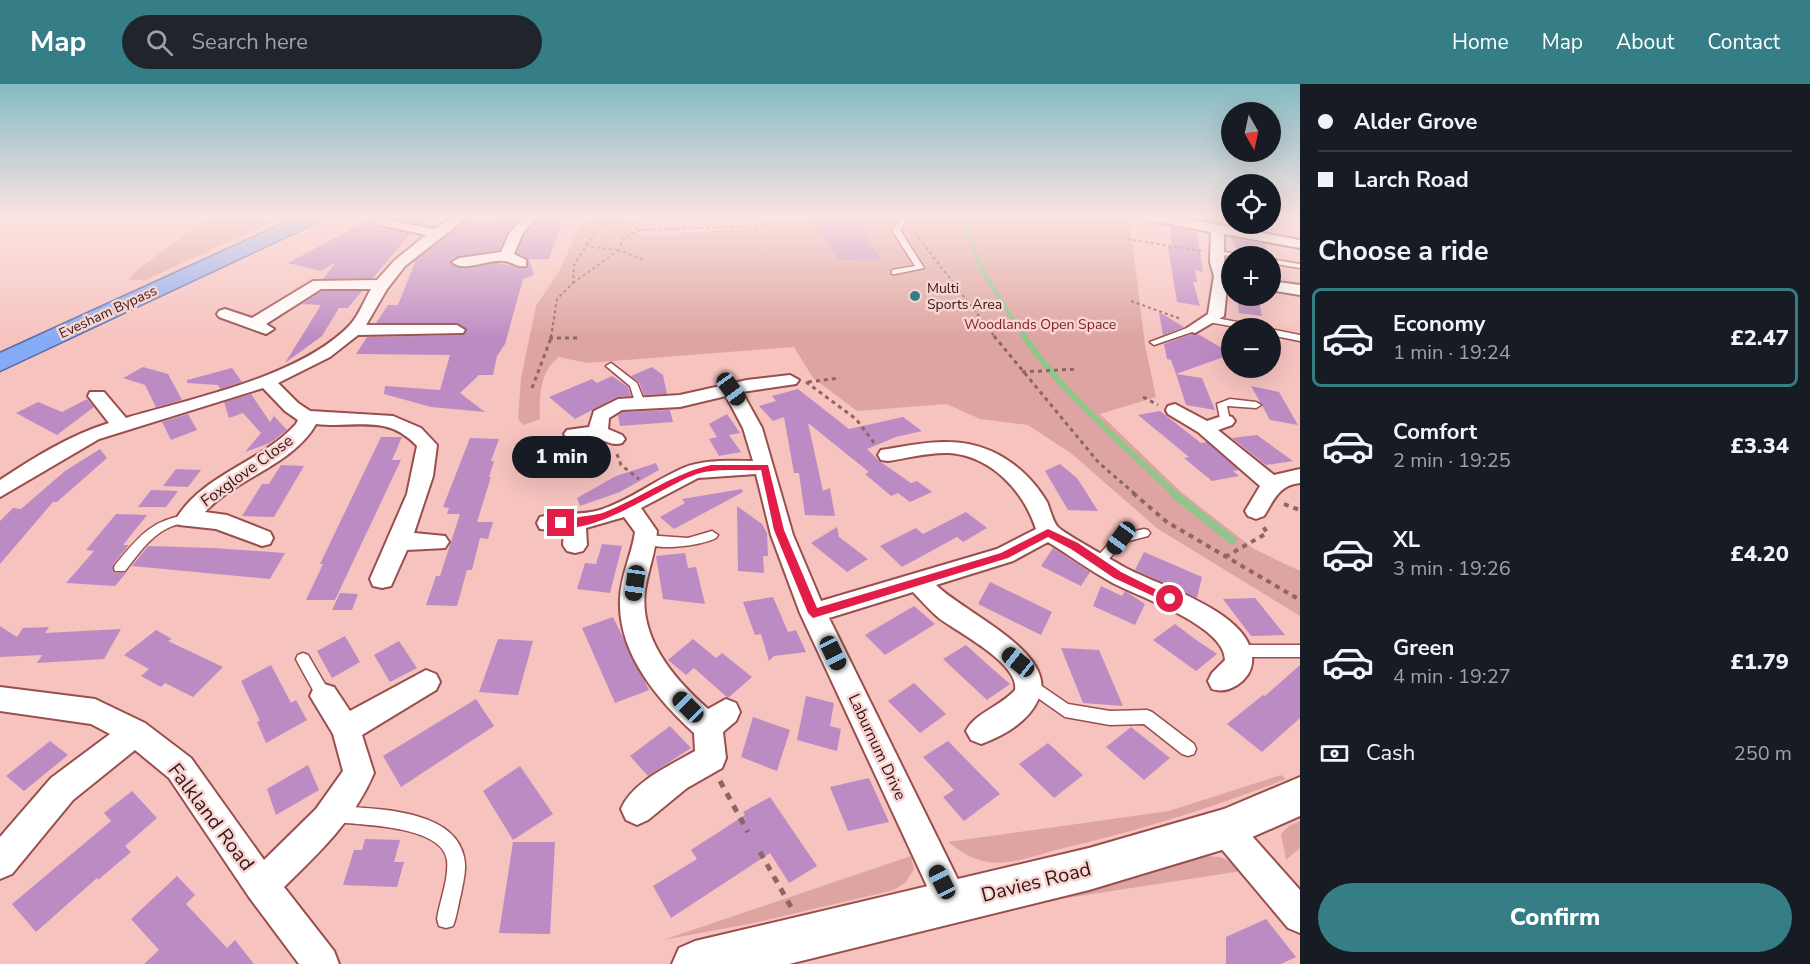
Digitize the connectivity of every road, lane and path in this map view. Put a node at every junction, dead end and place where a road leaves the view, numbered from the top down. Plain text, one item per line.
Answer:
1 (227, 257) edge
2 (406, 257) edge
3 (498, 257) edge
4 (508, 257) edge
5 (578, 257) edge
6 (608, 257) edge
7 (636, 257) edge
8 (913, 257) edge
9 (936, 257) edge
10 (644, 260) dead end
11 (459, 262) dead end
12 (521, 263) dead end
13 (1281, 263) edge
14 (1300, 266) edge
15 (895, 272) dead end
16 (300, 277) dead end
17 (573, 283) junction
18 (318, 284) junction
19 (381, 285) junction
20 (1281, 287) edge
21 (1300, 290) edge
22 (1221, 296) edge
23 (1131, 301) dead end
24 (225, 314) dead end
25 (1202, 325) junction
26 (1221, 326) edge
27 (355, 330) junction
28 (1281, 334) edge
29 (551, 338) junction
30 (581, 338) dead end
31 (1300, 338) edge
32 (1154, 342) dead end
33 (457, 350) dead end
34 (0, 363) edge
35 (611, 366) dead end
36 (1077, 369) dead end
37 (1022, 372) junction
38 (840, 378) dead end
39 (267, 381) junction
40 (797, 381) junction
41 (532, 388) dead end
42 (731, 389) junction
43 (98, 396) dead end
44 (640, 403) junction
45 (1256, 405) dead end
46 (1175, 410) dead end
47 (308, 417) junction
48 (1225, 421) joint
49 (120, 424) junction
50 (1206, 428) junction
51 (574, 434) dead end
52 (607, 435) junction
53 (888, 455) joint
54 (765, 467) junction
55 (1300, 476) edge
56 (1272, 484) junction
57 (0, 490) edge
58 (654, 491) junction
59 (628, 506) junction
60 (1256, 511) joint
61 (187, 519) junction
62 (548, 523) dead end
63 (1048, 532) junction
64 (1144, 532) dead end
65 (712, 535) dead end
66 (262, 538) dead end
67 (645, 539) junction
68 (399, 541) junction
69 (437, 542) dead end
70 (1225, 557) junction
71 (1099, 562) junction
72 (120, 568) dead end
73 (382, 579) dead end
74 (918, 582) junction
75 (1300, 600) edge
76 (813, 613) junction
77 (1238, 651) junction
78 (1300, 651) edge
79 (303, 659) dead end
80 (1222, 681) dead end
81 (426, 682) dead end
82 (1030, 684) junction
83 (324, 696) joint
84 (0, 699) edge
85 (346, 729) junction
86 (981, 731) dead end
87 (135, 732) junction
88 (1188, 748) dead end
89 (711, 758) junction
90 (1300, 796) edge
91 (637, 809) dead end
92 (334, 814) junction
93 (1225, 829) junction
94 (748, 832) dead end
95 (760, 852) dead end
96 (0, 862) edge
97 (261, 885) junction
98 (952, 902) junction
99 (1300, 916) edge
100 (446, 919) dead end
101 (807, 937) junction
102 (321, 964) edge
103 (695, 964) edge

1 - 34 highway, Evesham Bypass
2 - 19 street
3 - 11 street
4 - 12 street
5 - 17 path
6 - 17 path
7 - 10 path
8 - 15 lane
9 - 37 path
13 - 14 lane
16 - 18 street
17 - 29 path
18 - 19 street
18 - 24 street
19 - 27 street
20 - 21 street
22 - 25 street
23 - 25 path
25 - 26 lane
25 - 32 lane
27 - 33 street
27 - 39 street
28 - 31 lane
29 - 30 path
29 - 41 path
35 - 44 lane
36 - 37 path
37 - 70 path
38 - 40 path
39 - 47 street, Foxglove Close
39 - 49 street
40 - 42 street
40 - 53 path
42 - 44 street
42 - 54 street, Laburnum Drive
43 - 49 street
44 - 52 street
45 - 48 lane
46 - 50 street
47 - 61 street, Foxglove Close
47 - 68 street
48 - 50 street
49 - 57 street
50 - 56 street
51 - 52 street
52 - 58 path
53 - 63 street
54 - 58 street
54 - 76 street, Laburnum Drive
55 - 56 street
56 - 60 street
58 - 59 street
59 - 62 street
59 - 67 street
60 - 70 path
61 - 66 street, Foxglove Close
61 - 72 lane
63 - 71 street
63 - 74 street
64 - 71 lane
65 - 67 lane
67 - 89 street
68 - 69 street
68 - 73 street
70 - 75 path
71 - 77 street
74 - 76 street
74 - 82 street
76 - 98 street, Laburnum Drive
77 - 78 lane
77 - 80 street
79 - 83 lane
81 - 85 street
82 - 86 street
82 - 88 lane
83 - 85 street
84 - 87 street, Falkland Road
85 - 92 street
87 - 96 street
87 - 97 street, Falkland Road
89 - 91 street
89 - 94 path
90 - 93 street, Davies Road
92 - 97 street
92 - 100 lane
93 - 98 street, Davies Road
93 - 99 street
95 - 101 path
97 - 102 street, Falkland Road
98 - 101 street, Davies Road
101 - 103 street, Davies Road

